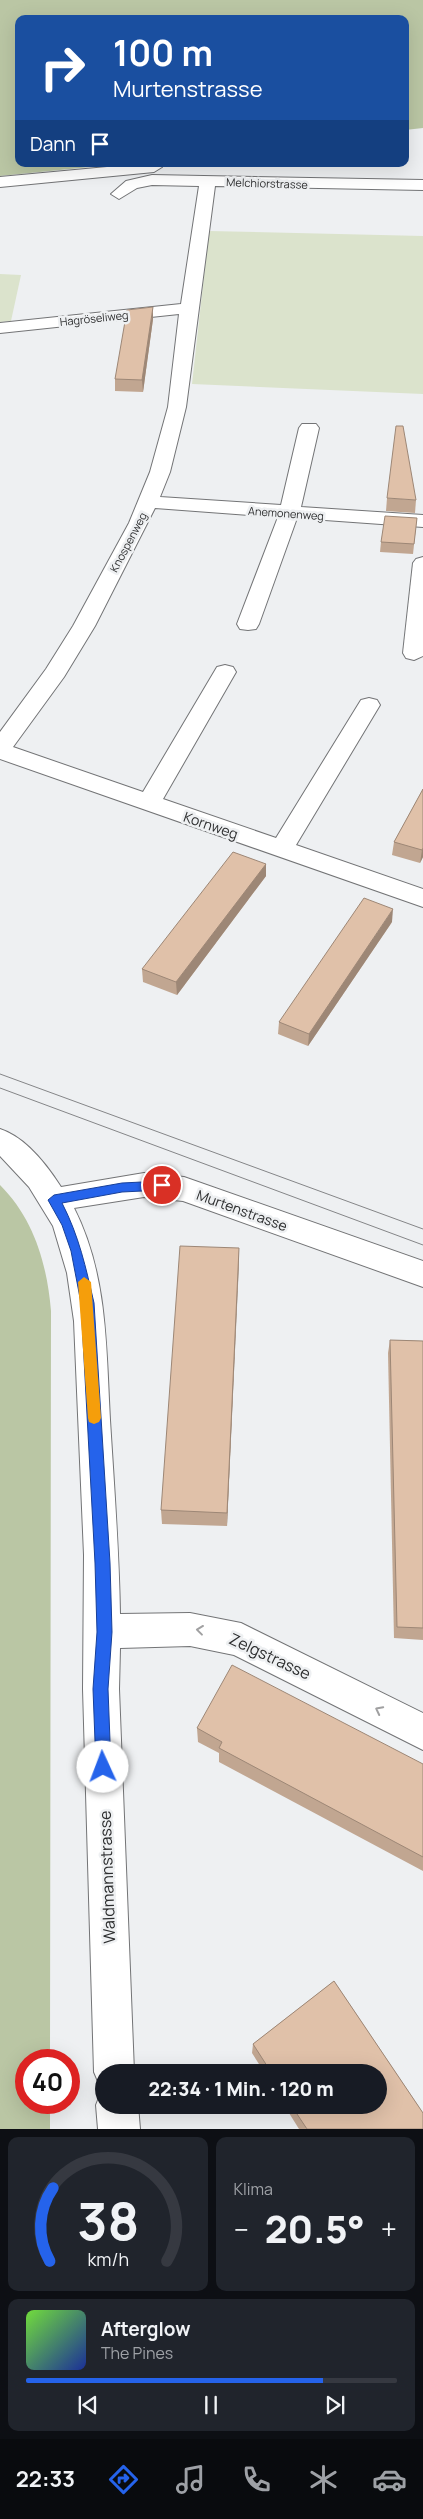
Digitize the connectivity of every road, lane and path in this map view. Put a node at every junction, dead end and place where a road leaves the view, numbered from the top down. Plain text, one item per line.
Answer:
1 (160, 167) edge
2 (239, 167) edge
3 (208, 181) junction
4 (0, 182) edge
5 (264, 183) junction
6 (423, 186) edge
7 (119, 194) dead end
8 (189, 308) junction
9 (0, 328) edge
10 (309, 428) dead end
11 (148, 502) junction
12 (289, 514) junction
13 (423, 521) edge
14 (423, 563) edge
15 (248, 624) dead end
16 (414, 653) dead end
17 (225, 672) dead end
18 (369, 705) dead end
19 (0, 750) edge
20 (149, 803) junction
21 (281, 849) junction
22 (423, 898) edge
23 (0, 1140) edge
24 (54, 1200) junction
25 (423, 1274) edge
26 (104, 1632) junction
27 (423, 1732) edge
28 (114, 2064) edge
29 (118, 2114) edge
30 (119, 2129) edge

1 - 4 street
2 - 5 street
3 - 5 street, Melchiorstrasse
3 - 7 street
3 - 8 street, Melchiorstrasse
5 - 6 street, Melchiorstrasse
8 - 9 street, Hagröseliweg
8 - 11 street, Knospenweg
10 - 12 street
11 - 12 street, Anemonenweg
11 - 19 street, Knospenweg
12 - 13 street, Anemonenweg
12 - 15 street
14 - 16 street
17 - 20 street
18 - 21 street
19 - 20 street, Kornweg
20 - 21 street, Kornweg
21 - 22 street, Kornweg
23 - 24 street, Waldmannstrasse
24 - 25 street, Murtenstrasse
24 - 26 street, Waldmannstrasse
27 -> 26 street, Zelgstrasse
26 - 28 street, Waldmannstrasse
29 - 30 street

